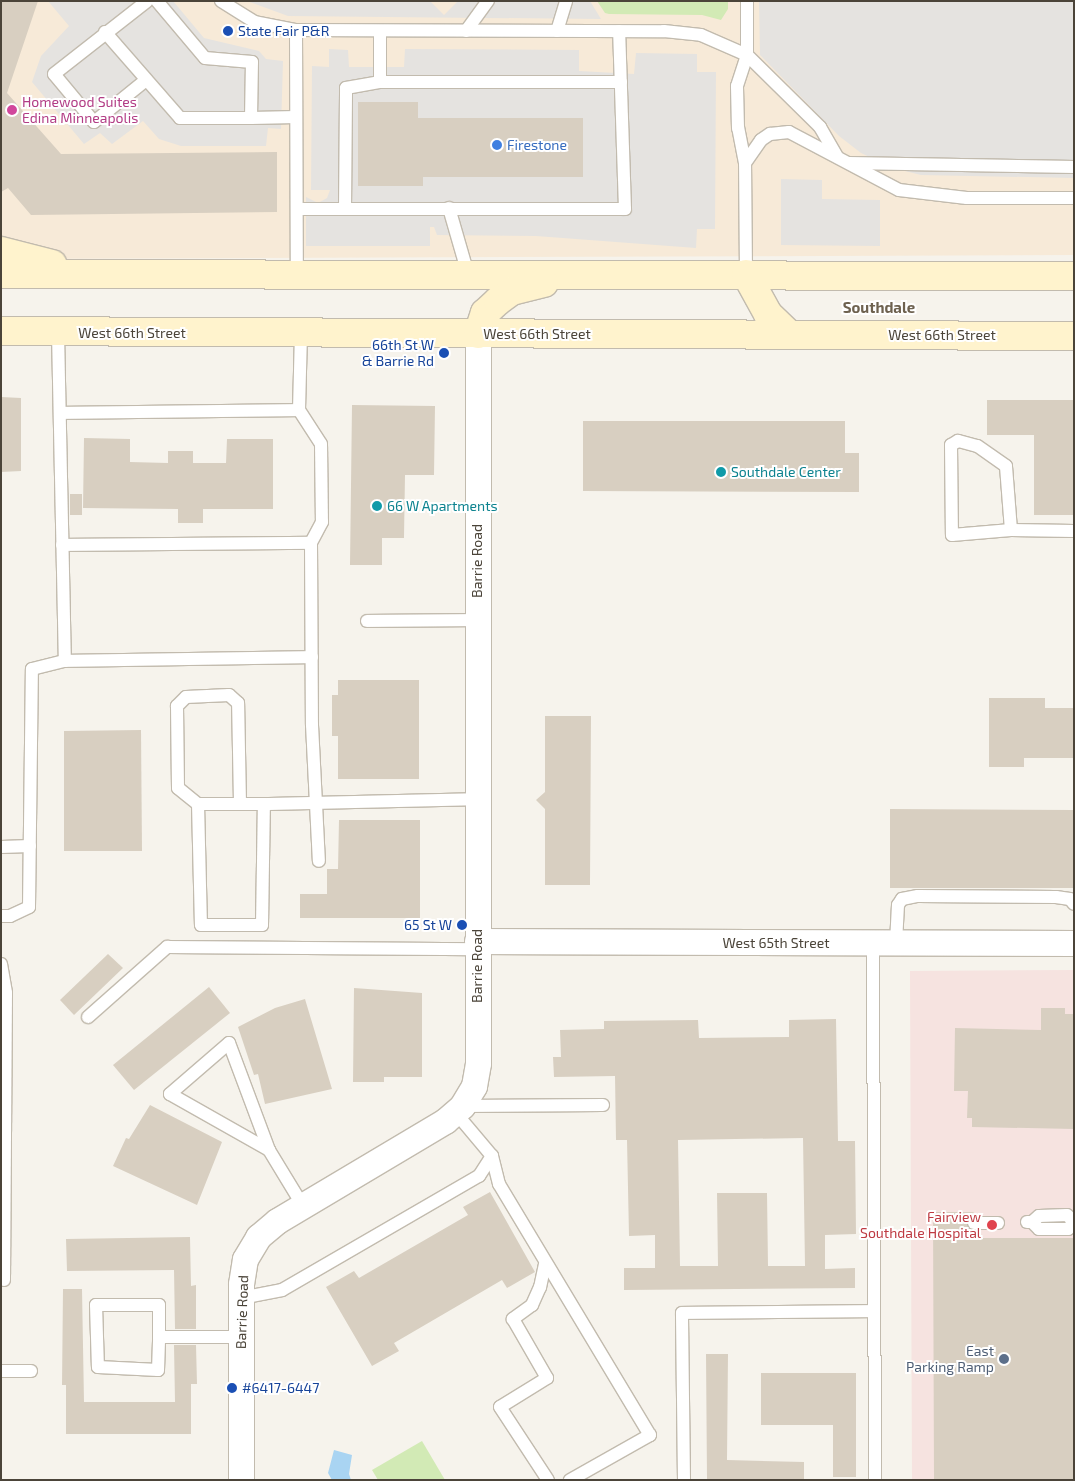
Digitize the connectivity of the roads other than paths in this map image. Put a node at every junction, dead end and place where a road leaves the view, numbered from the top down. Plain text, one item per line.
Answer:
1 (147, 1) edge
2 (157, 1) edge
3 (221, 1) edge
4 (488, 1) edge
5 (566, 1) edge
6 (747, 1) edge
7 (296, 30) junction
8 (380, 31) junction
9 (466, 31) junction
10 (557, 31) junction
11 (620, 31) junction
12 (105, 32) junction
13 (747, 55) junction
14 (146, 80) junction
15 (380, 82) junction
16 (621, 82) junction
17 (296, 117) junction
18 (251, 118) junction
19 (837, 156) junction
20 (745, 163) junction
21 (848, 163) junction
22 (1074, 167) edge
23 (1074, 198) edge
24 (345, 208) junction
25 (449, 208) junction
26 (297, 209) junction
27 (1, 251) edge
28 (297, 273) junction
29 (1, 274) edge
30 (87, 274) junction
31 (468, 274) junction
32 (577, 274) junction
33 (746, 274) junction
34 (1074, 276) edge
35 (1, 332) edge
36 (58, 333) junction
37 (301, 333) junction
38 (478, 334) junction
39 (790, 335) junction
40 (1074, 336) edge
41 (299, 410) junction
42 (60, 414) junction
43 (1011, 530) junction
44 (1074, 531) edge
45 (311, 543) junction
46 (62, 544) junction
47 (477, 620) junction
48 (367, 621) dead end
49 (312, 657) junction
50 (64, 661) junction
51 (478, 799) junction
52 (318, 802) junction
53 (240, 803) junction
54 (198, 804) junction
55 (264, 804) junction
56 (30, 846) junction
57 (1, 847) edge
58 (319, 861) dead end
59 (1074, 904) edge
60 (1, 916) edge
61 (885, 944) junction
62 (1074, 944) edge
63 (478, 945) junction
64 (1, 964) edge
65 (88, 1016) dead end
66 (603, 1106) dead end
67 (459, 1109) junction
68 (269, 1150) junction
69 (492, 1156) junction
70 (303, 1206) junction
71 (974, 1222) dead end
72 (998, 1222) dead end
73 (1029, 1222) dead end
74 (1074, 1222) edge
75 (545, 1264) junction
76 (4, 1280) dead end
77 (241, 1298) junction
78 (874, 1311) junction
79 (159, 1337) junction
80 (241, 1337) junction
81 (1, 1371) edge
82 (31, 1371) dead end
83 (241, 1480) edge
84 (548, 1480) edge
85 (570, 1480) edge
86 (684, 1480) edge
87 (875, 1480) edge

1 - 12 lane
2 - 18 lane
3 - 7 lane
4 - 9 lane
5 - 10 lane
6 - 13 lane
7 - 8 lane
7 - 17 lane
8 - 9 lane
8 - 15 lane
9 - 10 lane
10 - 11 lane
11 - 13 lane
11 - 16 lane
12 - 14 lane
12 - 14 lane
13 - 19 lane
13 - 20 lane
14 - 18 lane
15 - 16 lane
15 - 24 lane
16 - 25 lane
17 - 18 lane
17 - 26 lane
19 - 20 lane
19 - 21 lane
20 - 33 lane
21 - 22 lane
21 - 23 lane
24 - 25 lane
24 - 26 lane
25 - 31 lane
26 - 28 lane
27 - 30 main road
28 - 30 main road
28 - 31 main road
29 - 30 main road
31 - 32 main road
32 - 33 main road
32 - 38 main road
33 - 34 main road
33 - 39 main road
35 - 36 main road, West 66th Street
36 - 37 main road, West 66th Street
36 - 42 lane
37 - 38 main road, West 66th Street
37 - 41 lane
38 - 39 main road, West 66th Street
38 - 47 street, Barrie Road
39 - 40 main road, West 66th Street
41 - 42 lane
41 - 45 lane
42 - 46 lane
43 - 43 lane
43 - 44 lane
45 - 46 lane
45 - 49 lane
46 - 50 lane
47 - 48 lane
47 - 51 street, Barrie Road
49 - 50 lane
49 - 52 lane
50 - 56 lane
51 - 52 lane
51 - 63 street, Barrie Road
52 - 55 lane
52 - 58 lane
53 - 54 lane
53 - 54 lane
53 - 55 lane
54 - 55 lane
56 - 57 lane
56 - 60 lane
59 - 61 lane
61 - 62 street, West 65th Street
61 - 63 street, West 65th Street
61 - 78 lane
63 - 65 lane
63 - 67 street, Barrie Road
64 - 76 lane
66 - 67 lane
67 - 69 lane
67 - 70 street, Barrie Road
68 - 68 lane
68 - 70 lane
69 - 75 lane
69 - 77 lane
70 - 77 street, Barrie Road
71 - 72 lane
73 - 74 lane
75 - 84 lane
75 - 85 lane
77 - 80 street, Barrie Road
78 - 86 lane
78 - 87 lane
79 - 79 lane
79 - 80 lane
80 - 83 street, Barrie Road
81 - 82 lane

